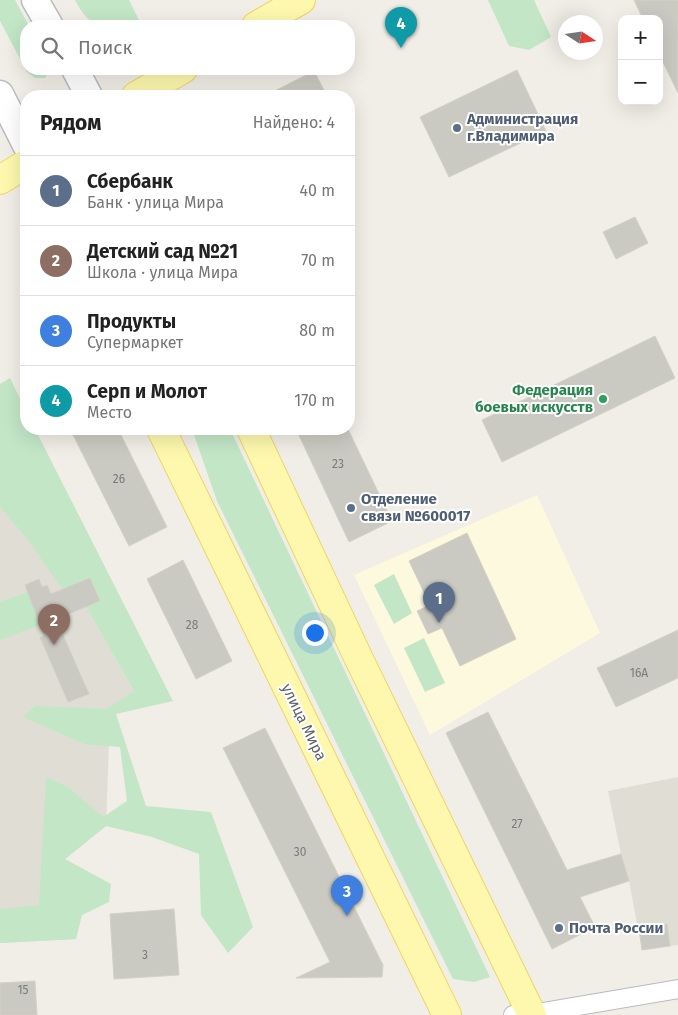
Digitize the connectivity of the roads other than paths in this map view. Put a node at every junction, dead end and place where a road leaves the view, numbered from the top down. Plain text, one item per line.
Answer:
1 (35, 0) edge
2 (301, 0) edge
3 (47, 20) edge
4 (266, 20) edge
5 (78, 75) edge
6 (173, 75) edge
7 (86, 90) edge
8 (146, 90) edge
9 (0, 94) edge
10 (20, 133) edge
11 (20, 168) edge
12 (0, 180) edge
13 (164, 435) edge
14 (255, 435) edge
15 (678, 989) edge
16 (525, 1014) edge
17 (447, 1015) edge

1 - 3 main road
2 - 4 main road
5 - 7 main road
6 - 8 main road
9 - 10 main road
11 - 12 main road
13 - 17 main road, улица Мира
14 - 16 main road
15 - 16 street

